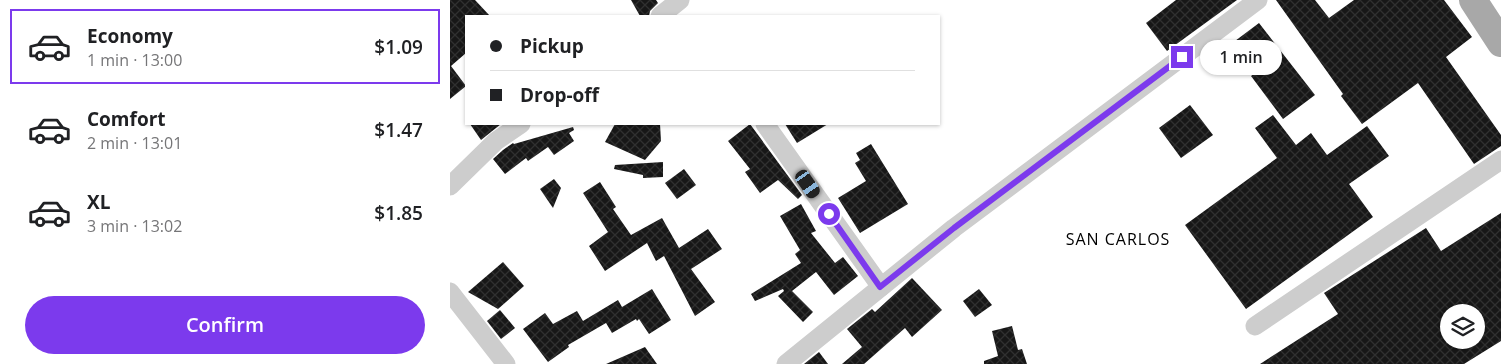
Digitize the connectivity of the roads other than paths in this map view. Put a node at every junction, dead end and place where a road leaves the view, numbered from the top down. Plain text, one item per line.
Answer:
1 (1258, 0) edge
2 (1473, 0) edge
3 (681, 6) edge
4 (662, 15) edge
5 (1501, 43) edge
6 (520, 125) edge
7 (766, 125) edge
8 (1501, 160) edge
9 (450, 186) edge
10 (880, 287) junction
11 (450, 292) edge
12 (1255, 326) dead end
13 (506, 364) edge
14 (786, 364) edge

1 - 10 street
2 - 5 main road
3 - 4 street
6 - 9 street
7 - 10 street
8 - 12 street
10 - 14 street
11 - 13 street

